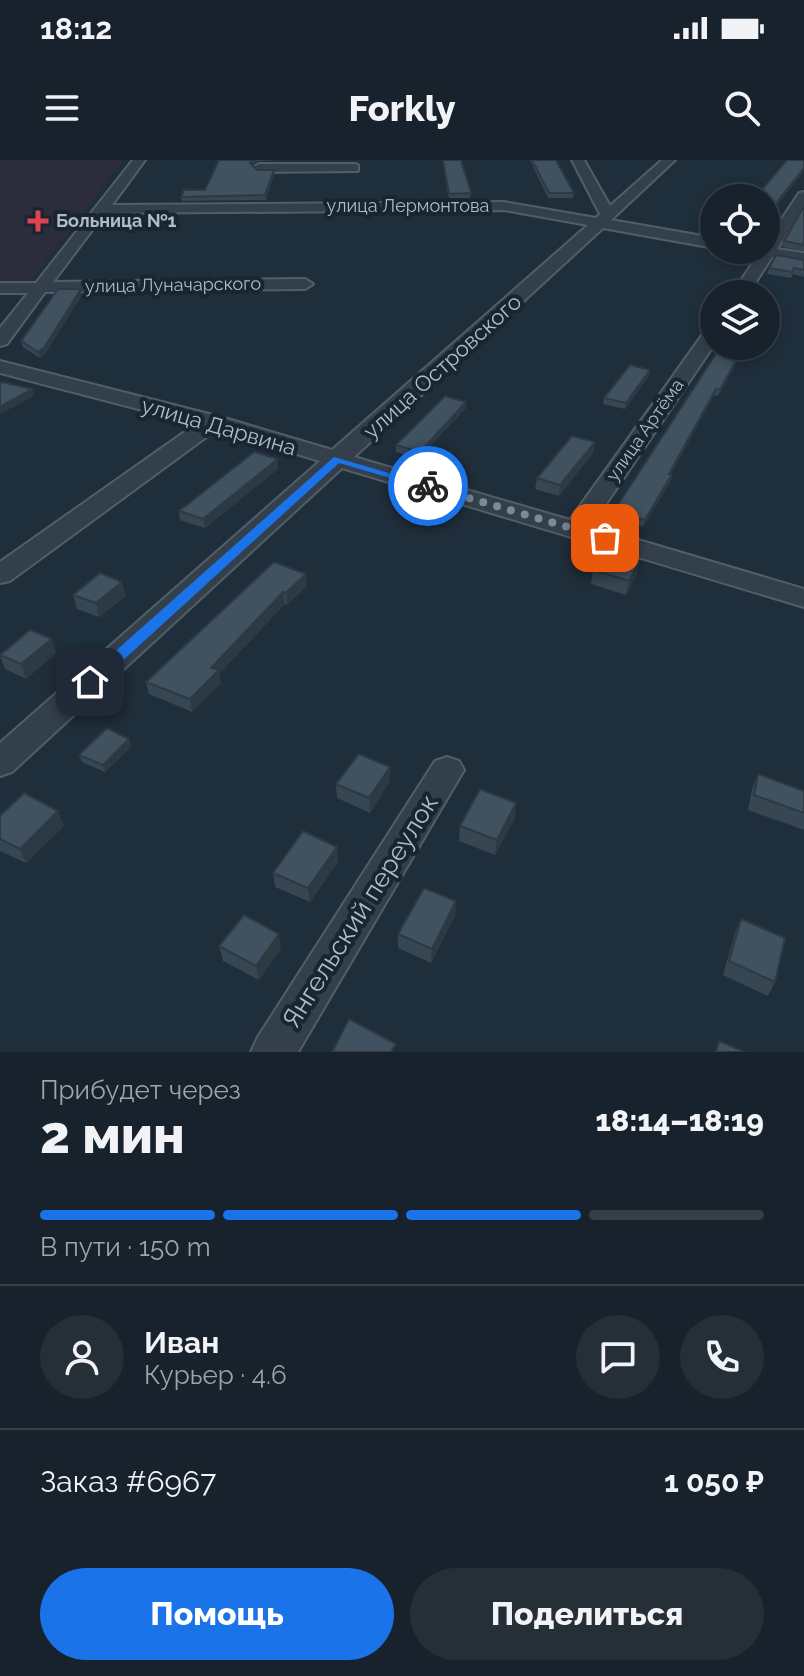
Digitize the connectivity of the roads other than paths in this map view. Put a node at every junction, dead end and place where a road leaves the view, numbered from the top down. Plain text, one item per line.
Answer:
1 (139, 160) edge
2 (578, 160) edge
3 (669, 160) edge
4 (259, 168) edge
5 (352, 182) edge
6 (804, 196) edge
7 (99, 209) junction
8 (604, 216) junction
9 (780, 227) edge
10 (700, 240) edge
11 (780, 254) edge
12 (804, 258) edge
13 (305, 284) dead end
14 (42, 287) junction
15 (0, 288) edge
16 (0, 340) edge
17 (700, 351) edge
18 (0, 367) edge
19 (213, 422) junction
20 (337, 459) junction
21 (576, 530) junction
22 (0, 575) edge
23 (804, 598) edge
24 (0, 763) edge
25 (447, 770) dead end
26 (273, 1052) edge

1 - 7 street, улица Луначарского
2 - 8 street
3 - 8 street, улица Островского
4 - 5 street
5 - 7 street, улица Лермонтова
5 - 8 street, улица Лермонтова
6 - 9 street
7 - 14 street, улица Луначарского
8 - 10 street, улица Лермонтова
8 - 20 street, улица Островского
11 - 12 street
13 - 14 street, улица Луначарского
14 - 15 street
14 - 16 street, улица Луначарского
17 - 21 street, улица Артёма
18 - 19 street, улица Дарвина
19 - 20 street, улица Дарвина
19 - 22 street
20 - 21 street, улица Дарвина
20 - 24 street, улица Островского
21 - 23 street, улица Дарвина
25 - 26 street, Янгельский переулок

